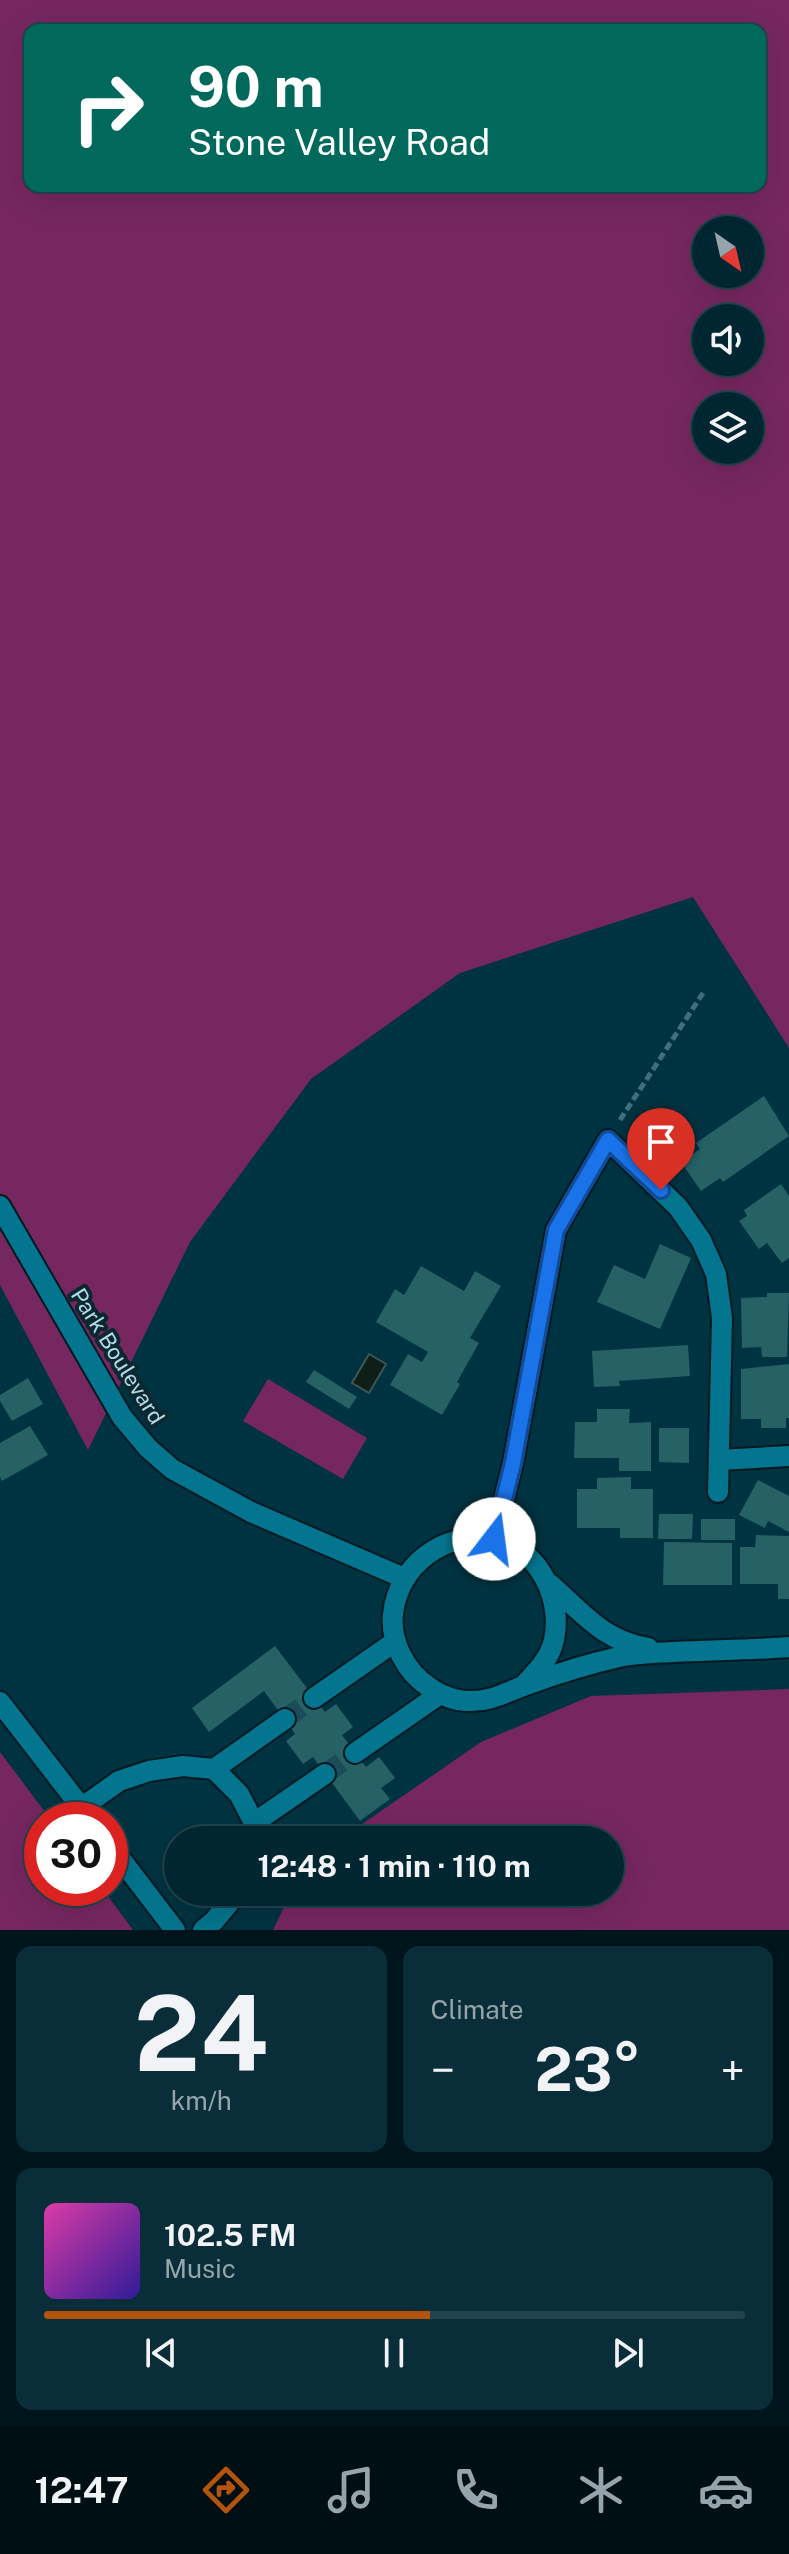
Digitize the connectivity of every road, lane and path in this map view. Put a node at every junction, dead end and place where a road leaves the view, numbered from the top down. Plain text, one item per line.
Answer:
1 (703, 993) dead end
2 (608, 1140) junction
3 (0, 1206) edge
4 (789, 1456) edge
5 (719, 1460) junction
6 (718, 1492) dead end
7 (494, 1539) junction
8 (404, 1578) junction
9 (546, 1580) junction
10 (396, 1641) junction
11 (789, 1647) edge
12 (684, 1652) junction
13 (523, 1686) junction
14 (440, 1694) junction
15 (314, 1698) tunnel mouth
16 (0, 1702) edge
17 (285, 1719) tunnel mouth
18 (355, 1753) tunnel mouth
19 (214, 1769) junction
20 (325, 1774) tunnel mouth
21 (77, 1802) edge
22 (98, 1802) edge
23 (252, 1826) edge
24 (261, 1826) edge
25 (128, 1869) edge
26 (226, 1906) edge
27 (175, 1930) edge
28 (203, 1930) edge

1 - 2 path
2 - 5 street
2 - 7 street
3 - 8 street, Park Boulevard
4 - 5 street
5 - 6 street
7 - 8 street
7 - 9 street
8 - 10 street
9 - 12 street
9 - 13 street
10 - 14 street
10 - 15 street
11 - 12 street
12 - 13 street
13 - 14 street
14 - 18 street
16 - 21 street
17 - 19 street
19 - 22 street
19 - 23 street
20 - 24 street
25 - 27 street
26 - 28 street

